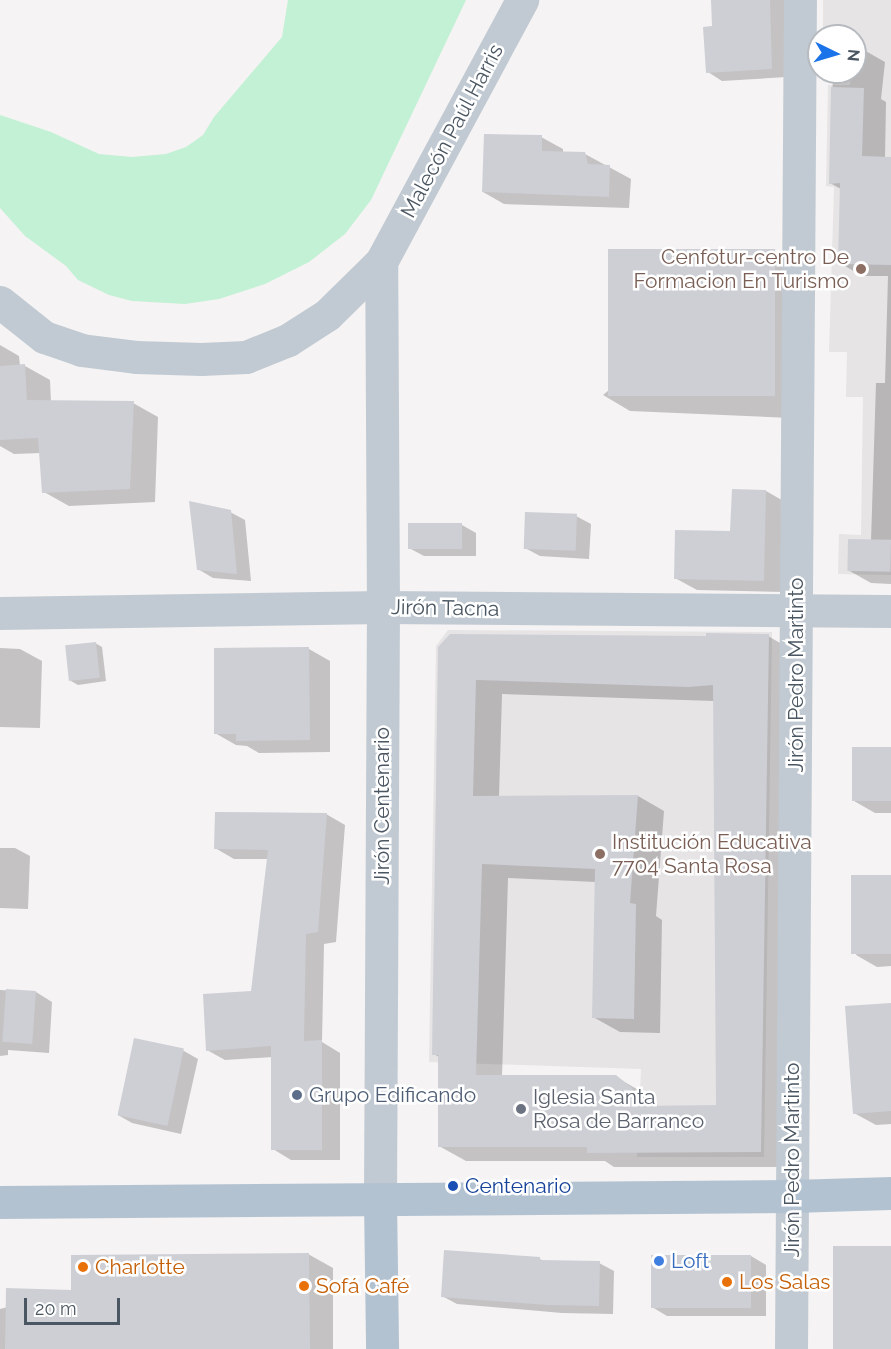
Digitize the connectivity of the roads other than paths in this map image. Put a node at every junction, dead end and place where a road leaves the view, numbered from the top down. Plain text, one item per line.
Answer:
1 (522, 0) edge
2 (800, 0) edge
3 (381, 262) junction
4 (0, 302) edge
5 (383, 607) junction
6 (891, 611) edge
7 (797, 612) junction
8 (0, 613) edge
9 (891, 1193) edge
10 (792, 1196) junction
11 (380, 1199) junction
12 (0, 1202) edge
13 (382, 1349) edge
14 (791, 1349) edge

1 - 3 street, Malecón Paúl Harris
2 - 7 street, Jirón Pedro Martinto
3 - 4 street
3 - 5 street, Jirón Centenario
5 - 7 street, Jirón Tacna
5 - 8 street, Jirón Tacna
5 - 11 street, Jirón Centenario
6 - 7 street, Jirón Tacna
7 - 10 street, Jirón Pedro Martinto
9 - 10 main road
10 - 11 main road
10 - 14 street, Jirón Pedro Martinto
11 - 12 main road
11 - 13 main road, Jirón Centenario

